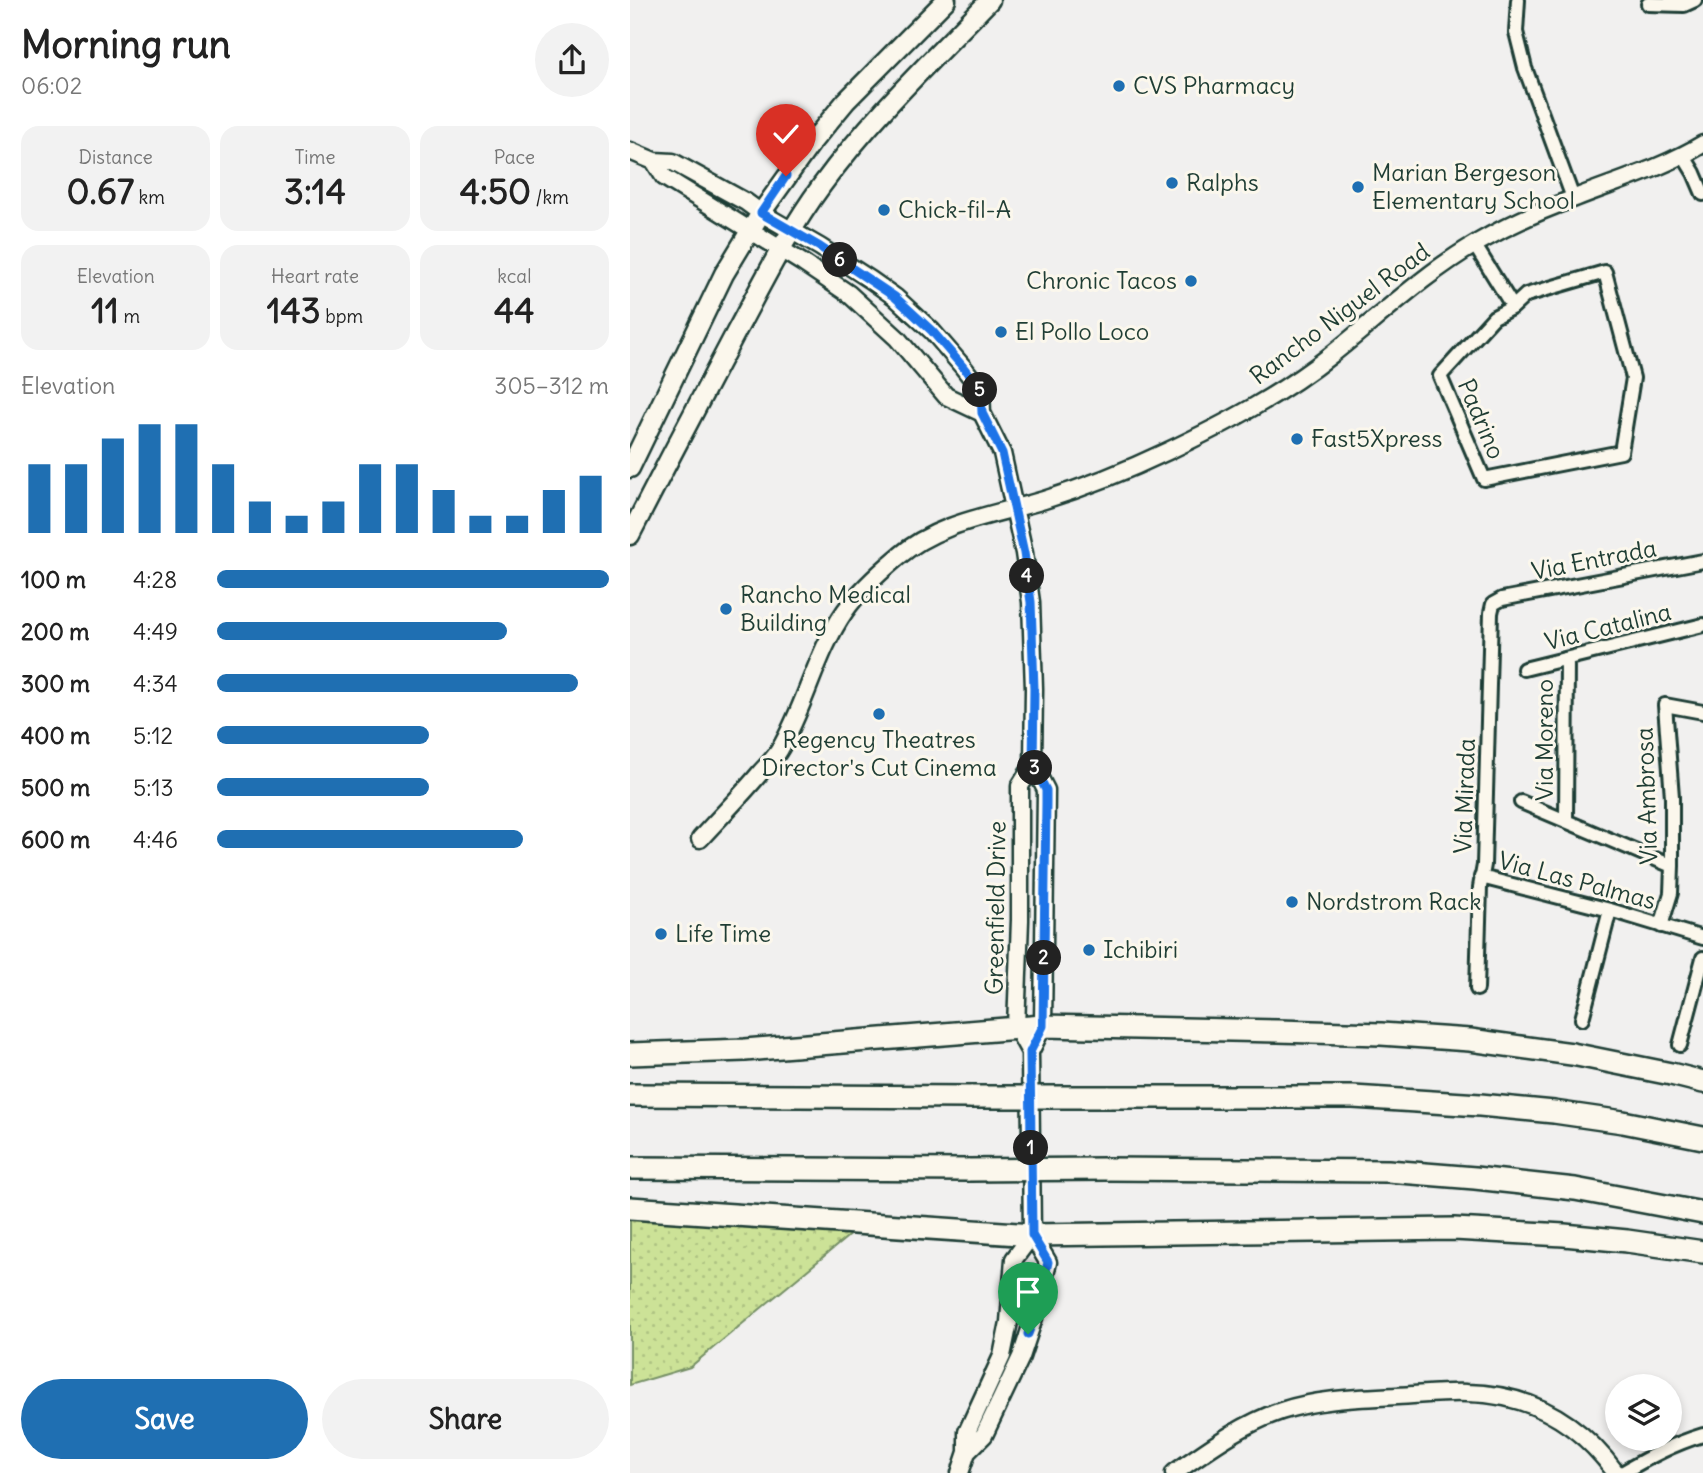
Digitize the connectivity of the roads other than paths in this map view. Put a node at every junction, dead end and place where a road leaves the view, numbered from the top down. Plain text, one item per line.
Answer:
1 (946, 0) edge
2 (990, 0) edge
3 (1518, 0) edge
4 (1695, 0) edge
5 (1648, 4) dead end
6 (1703, 144) edge
7 (630, 151) edge
8 (1684, 155) junction
9 (654, 161) junction
10 (1703, 194) edge
11 (1573, 198) junction
12 (761, 213) junction
13 (750, 231) junction
14 (792, 231) junction
15 (1474, 244) junction
16 (781, 249) junction
17 (1513, 307) junction
18 (982, 413) junction
19 (630, 468) edge
20 (1015, 508) junction
21 (630, 535) edge
22 (1703, 561) edge
23 (1493, 604) joint
24 (1703, 625) edge
25 (1567, 659) junction
26 (1524, 669) dead end
27 (1703, 712) edge
28 (1033, 765) junction
29 (1521, 802) dead end
30 (1566, 821) junction
31 (700, 839) dead end
32 (1672, 866) junction
33 (1481, 877) junction
34 (1610, 910) junction
35 (1661, 926) junction
36 (1703, 937) edge
37 (1703, 958) edge
38 (1477, 989) dead end
39 (1582, 1019) dead end
40 (1043, 1026) junction
41 (1016, 1027) junction
42 (1680, 1045) dead end
43 (1030, 1052) junction
44 (630, 1054) edge
45 (1703, 1082) edge
46 (630, 1095) edge
47 (1703, 1138) edge
48 (630, 1168) edge
49 (630, 1208) edge
50 (1703, 1213) edge
51 (1032, 1235) junction
52 (1703, 1252) edge
53 (1007, 1331) junction
54 (1028, 1334) junction
55 (1703, 1436) edge
56 (967, 1452) junction
57 (960, 1473) edge
58 (1174, 1473) edge
59 (1616, 1473) edge
60 (1622, 1473) edge

1 - 12 main road
2 - 14 main road
3 - 11 street
4 - 5 street
6 - 8 street, Rancho Niguel Road
7 - 9 street, Greenfield Drive
8 - 10 street
8 - 11 street, Rancho Niguel Road
9 - 12 street, Greenfield Drive
9 - 13 street, Greenfield Drive
11 - 15 street, Rancho Niguel Road
12 - 13 main road
12 - 14 street, Greenfield Drive
13 - 16 street, Greenfield Drive
13 - 19 main road
14 - 16 main road
14 - 18 street, Greenfield Drive
15 - 17 street
15 - 20 street, Rancho Niguel Road
16 - 18 street, Greenfield Drive
16 - 21 main road
17 - 17 street, Padrino
18 - 20 street, Greenfield Drive
20 - 28 street, Greenfield Drive
20 - 31 street, Rancho Niguel Road
22 - 23 street, Via Entrada
23 - 33 street, Via Mirada
24 - 25 street, Via Catalina
25 - 26 street, Via Catalina
25 - 30 street, Via Moreno
27 - 32 street, Via Ambrosa
28 - 40 street, Greenfield Drive
28 - 41 street, Greenfield Drive
29 - 30 street
30 - 32 street
32 - 35 street, Via Ambrosa
33 - 34 street, Via Las Palmas
33 - 38 street, Via Mirada
34 - 35 street, Via Las Palmas
34 - 39 street
35 - 36 street, Via Las Palmas
37 - 42 street
40 - 41 highway
40 - 43 street, Greenfield Drive
40 - 45 highway
41 - 43 street, Greenfield Drive
41 - 44 highway
43 - 51 street, Greenfield Drive
46 - 47 highway, bridge
48 - 50 highway, bridge
49 - 51 highway
51 - 52 highway
51 - 53 street, Greenfield Drive
51 - 54 street, Greenfield Drive
53 - 54 street
53 - 56 street, Greenfield Drive
54 - 56 street, Greenfield Drive
55 - 60 street
56 - 57 street, Greenfield Drive
58 - 59 street

